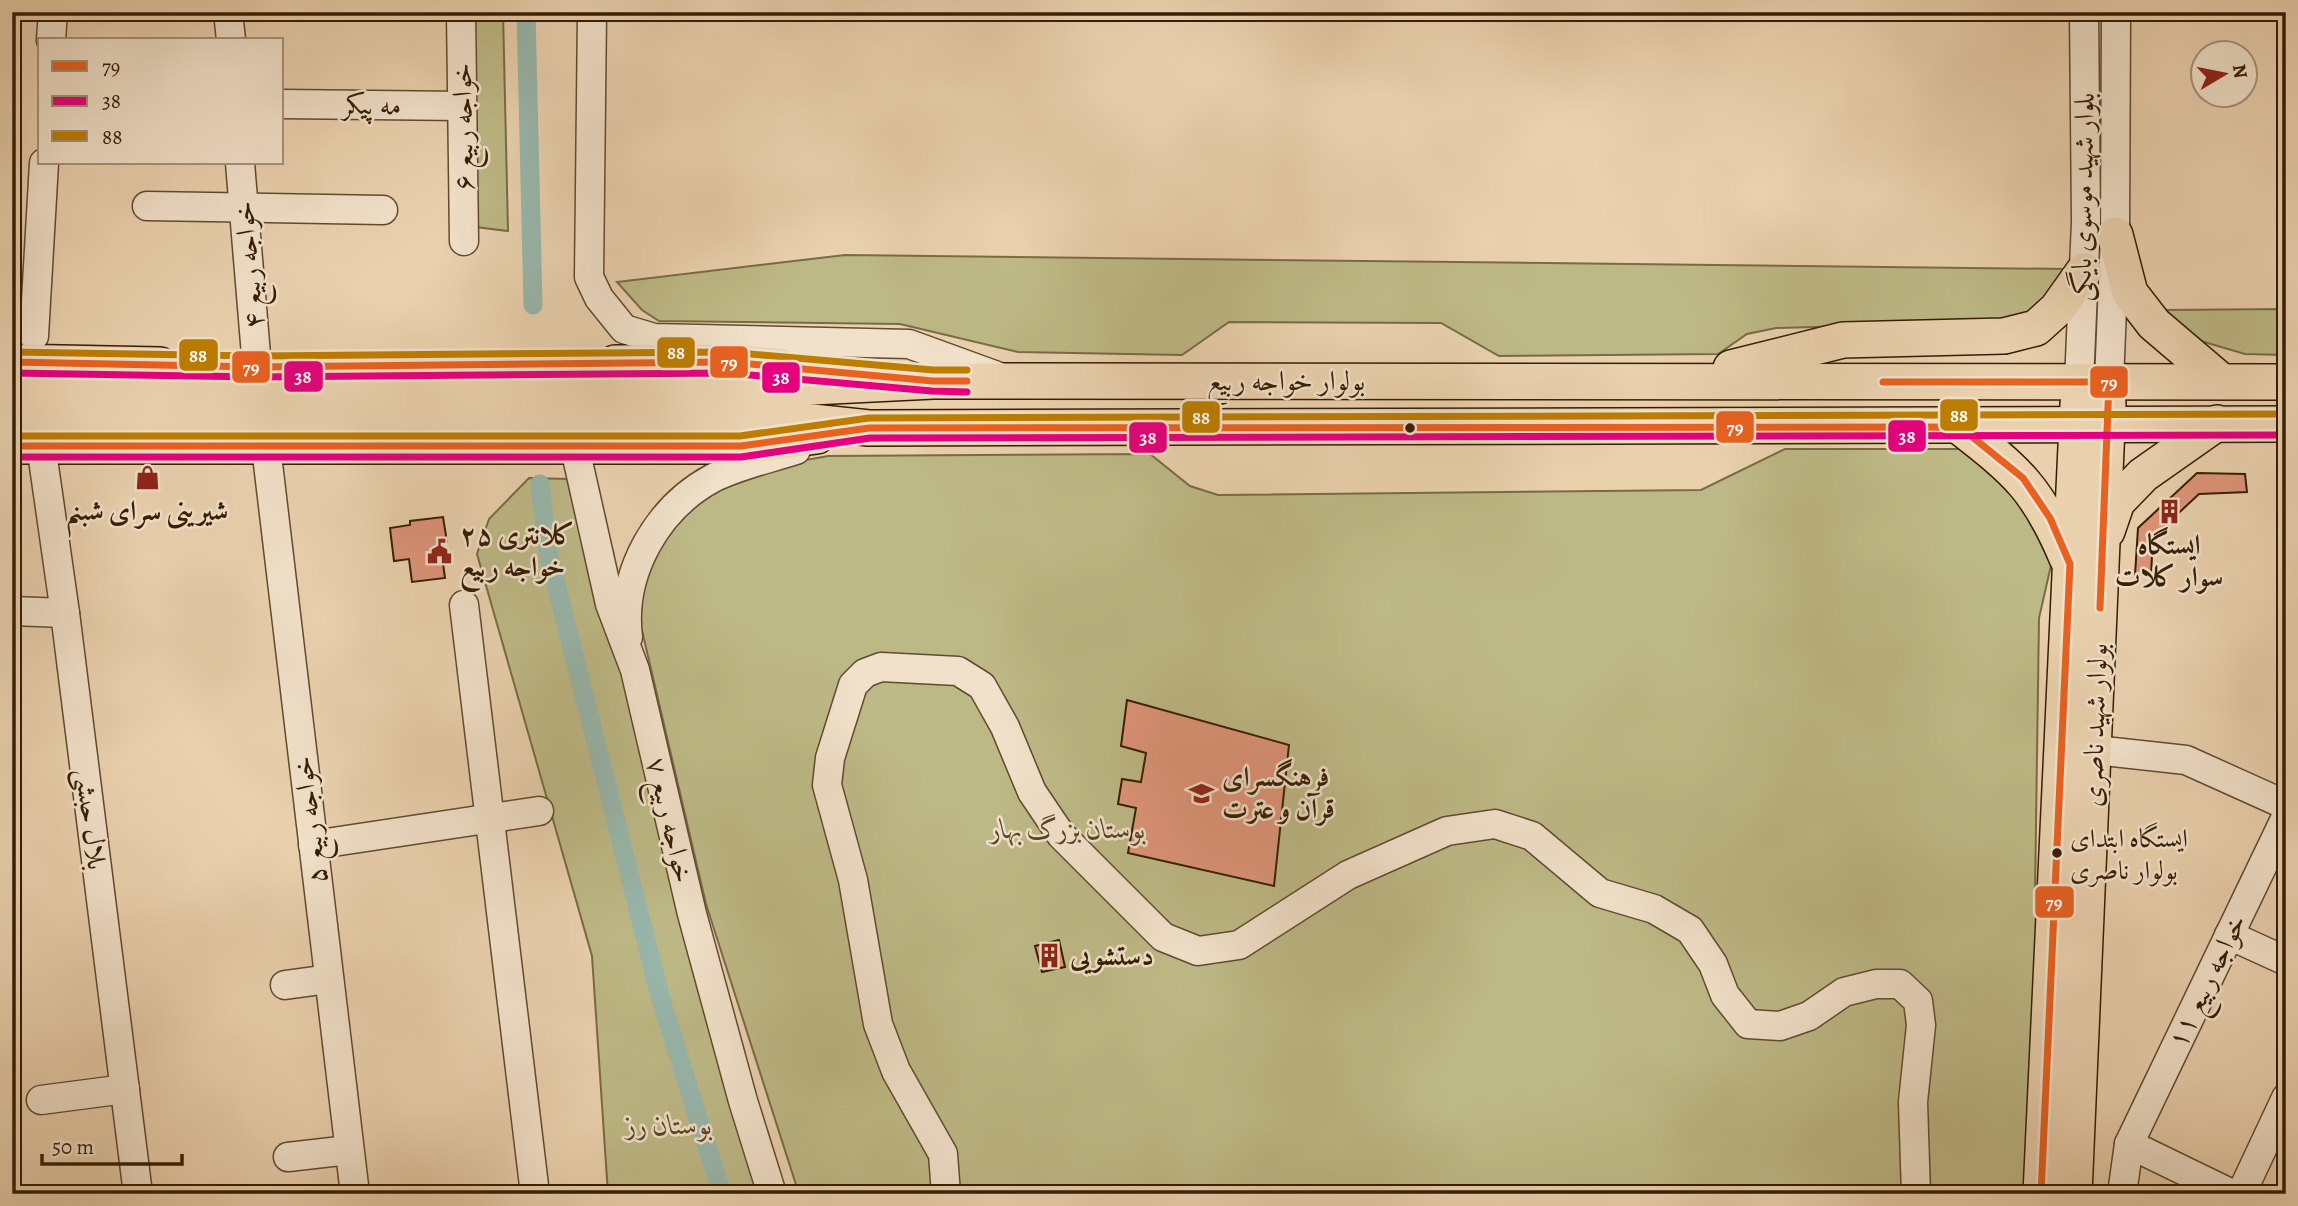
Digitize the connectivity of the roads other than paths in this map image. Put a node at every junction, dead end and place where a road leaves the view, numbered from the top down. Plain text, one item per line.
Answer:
1 (53, 12) edge
2 (228, 12) edge
3 (461, 12) edge
4 (592, 12) edge
5 (2084, 12) edge
6 (2116, 12) edge
7 (51, 38) edge
8 (231, 38) edge
9 (284, 104) edge
10 (462, 106) junction
11 (44, 164) edge
12 (240, 164) edge
13 (244, 205) junction
14 (147, 206) dead end
15 (383, 210) dead end
16 (2115, 235) junction
17 (464, 241) dead end
18 (2084, 271) junction
19 (23, 349) edge
20 (257, 367) junction
21 (933, 381) junction
22 (1010, 381) junction
23 (2221, 381) junction
24 (1678, 382) junction
25 (2094, 382) junction
26 (2286, 382) edge
27 (12, 388) edge
28 (286, 402) junction
29 (12, 417) edge
30 (2217, 423) junction
31 (2286, 424) edge
32 (2092, 425) junction
33 (1960, 427) junction
34 (869, 428) junction
35 (574, 444) junction
36 (27, 446) edge
37 (266, 447) junction
38 (2102, 548) junction
39 (2070, 564) junction
40 (464, 605) dead end
41 (12, 611) edge
42 (65, 613) junction
43 (635, 670) junction
44 (2095, 750) junction
45 (2286, 805) edge
46 (539, 811) dead end
47 (2286, 817) edge
48 (488, 820) junction
49 (313, 845) junction
50 (2229, 935) junction
51 (2286, 961) edge
52 (329, 979) junction
53 (285, 985) dead end
54 (125, 1089) junction
55 (2286, 1098) edge
56 (41, 1100) dead end
57 (2129, 1144) junction
58 (349, 1150) junction
59 (288, 1157) dead end
60 (138, 1194) edge
61 (355, 1194) edge
62 (535, 1194) edge
63 (772, 1194) edge
64 (946, 1194) edge
65 (1916, 1194) edge
66 (2041, 1194) edge
67 (2074, 1194) edge
68 (2122, 1194) edge
69 (2232, 1194) edge
70 (2241, 1194) edge

1 - 7 street
2 - 8 street
3 - 10 street, خواجه ربیع ۶
4 - 22 street
5 - 18 street, بلوار شهید موسوی بایگی
6 - 16 street, بلوار شهید موسوی بایگی
9 - 10 street, مه پیکر
10 - 17 street, خواجه ربیع ۶
11 - 19 street
12 - 13 street, خواجه ربیع ۴
13 - 14 street
13 - 15 street
13 - 20 street, خواجه ربیع ۴
16 - 23 main road
16 - 25 street, بلوار شهید موسوی بایگی
18 - 24 main road
18 - 25 street, بلوار شهید موسوی بایگی
19 - 20 main road
20 - 21 main road
21 - 22 main road, بولوار خواجه ربیع
21 - 28 main road, بولوار خواجه ربیع
22 - 24 main road, بولوار خواجه ربیع
23 - 25 main road, بولوار خواجه ربیع
23 - 26 main road, بولوار خواجه ربیع
24 - 25 main road, بولوار خواجه ربیع
25 - 32 main road, بولوار شهید ناصری
27 - 28 main road
28 - 29 main road
28 - 34 main road, بولوار خواجه ربیع
30 - 31 main road, بولوار خواجه ربیع
30 - 32 main road, بولوار خواجه ربیع
30 - 38 main road
32 - 33 main road, بولوار خواجه ربیع
32 - 38 main road, بولوار شهید ناصری
32 - 39 main road, بولوار شهید ناصری
33 - 34 main road, بولوار خواجه ربیع
33 - 39 main road
34 - 35 main road
34 - 43 street
35 - 37 main road
35 - 43 street, خواجه ربیع ۷
36 - 37 main road
36 - 42 street, بلال حبشی
37 - 49 street, خواجه ربیع ۵
38 - 44 main road, بولوار شهید ناصری
39 - 66 main road, بولوار شهید ناصری
40 - 48 street
41 - 42 street
42 - 54 street, بلال حبشی
43 - 63 street, خواجه ربیع ۷
44 - 45 street
44 - 67 main road, بولوار شهید ناصری
46 - 48 street
47 - 50 street, خواجه ربیع ۱۱
48 - 49 street
48 - 62 street
49 - 52 street, خواجه ربیع ۵
50 - 51 street
50 - 57 street, خواجه ربیع ۱۱
52 - 53 street
52 - 58 street, خواجه ربیع ۵
54 - 56 street
54 - 60 street, بلال حبشی
55 - 70 street
57 - 68 street, خواجه ربیع ۱۱
57 - 69 street
58 - 59 street
58 - 61 street, خواجه ربیع ۵
64 - 65 street

